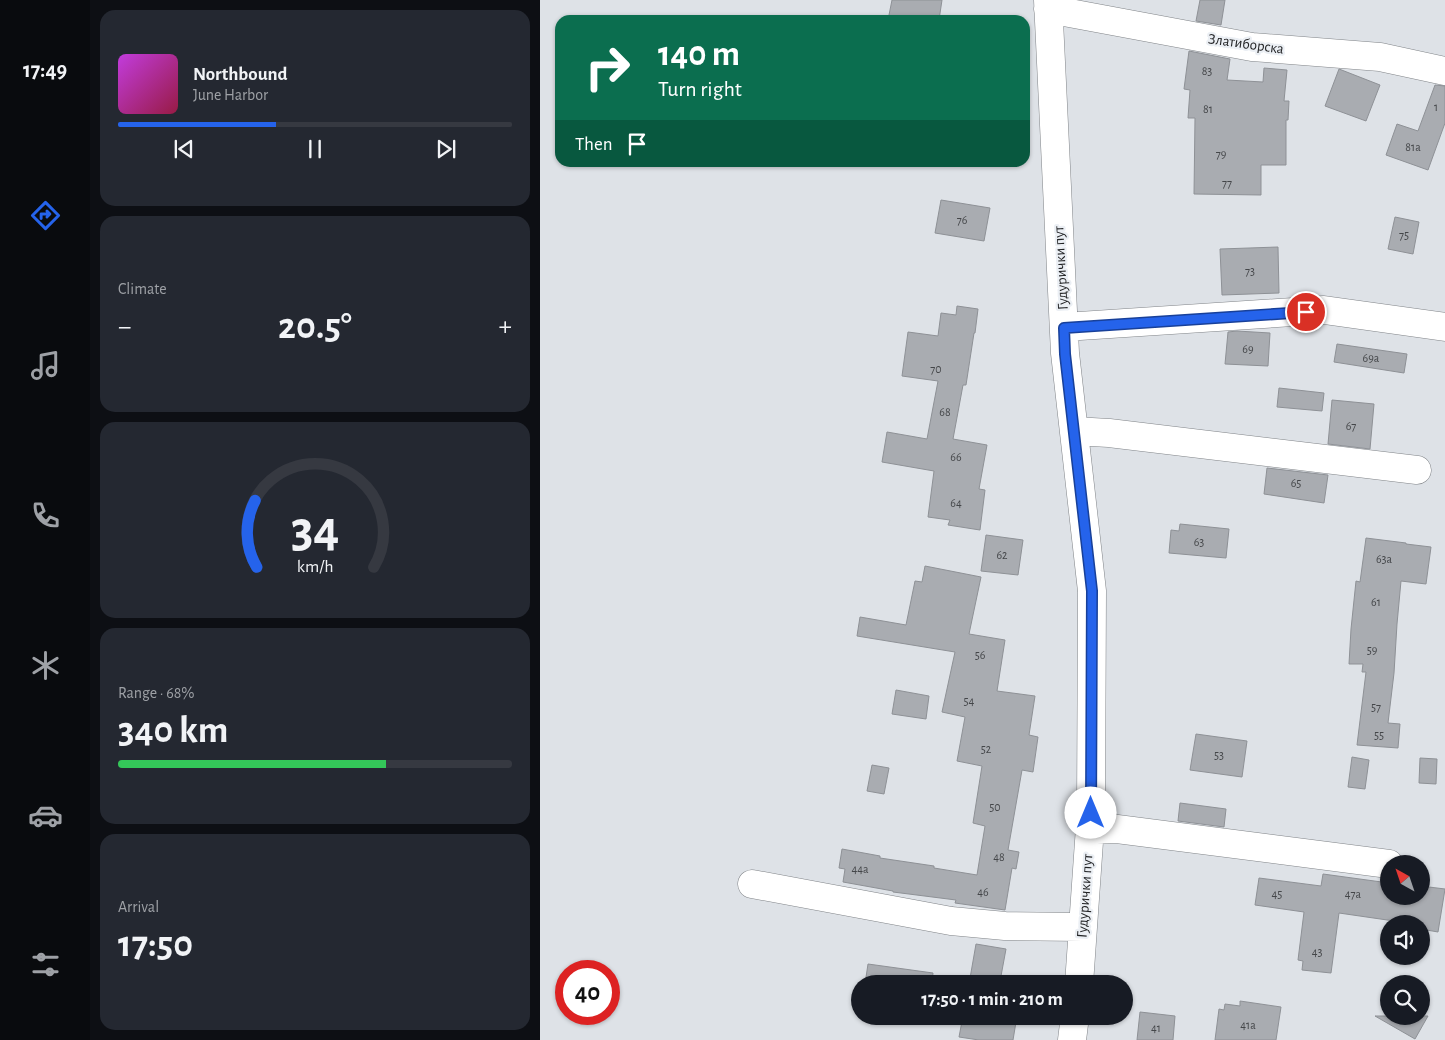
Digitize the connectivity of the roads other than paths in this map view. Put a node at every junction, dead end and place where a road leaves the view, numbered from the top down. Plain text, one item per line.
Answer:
1 (1048, 4) edge
2 (1445, 71) edge
3 (1445, 327) edge
4 (1064, 328) junction
5 (1074, 431) junction
6 (1417, 470) dead end
7 (1090, 830) junction
8 (1380, 863) edge
9 (752, 884) dead end
10 (1084, 927) junction
11 (1080, 975) edge
12 (1074, 1025) edge
13 (1072, 1040) edge

1 - 2 street, Златиборска
1 - 4 street, Гудурички пут
3 - 4 street
4 - 5 street, Гудурички пут
5 - 6 street
5 - 7 street, Гудурички пут
7 - 8 street
7 - 10 street, Гудурички пут
9 - 10 street
10 - 11 street, Гудурички пут
12 - 13 street

